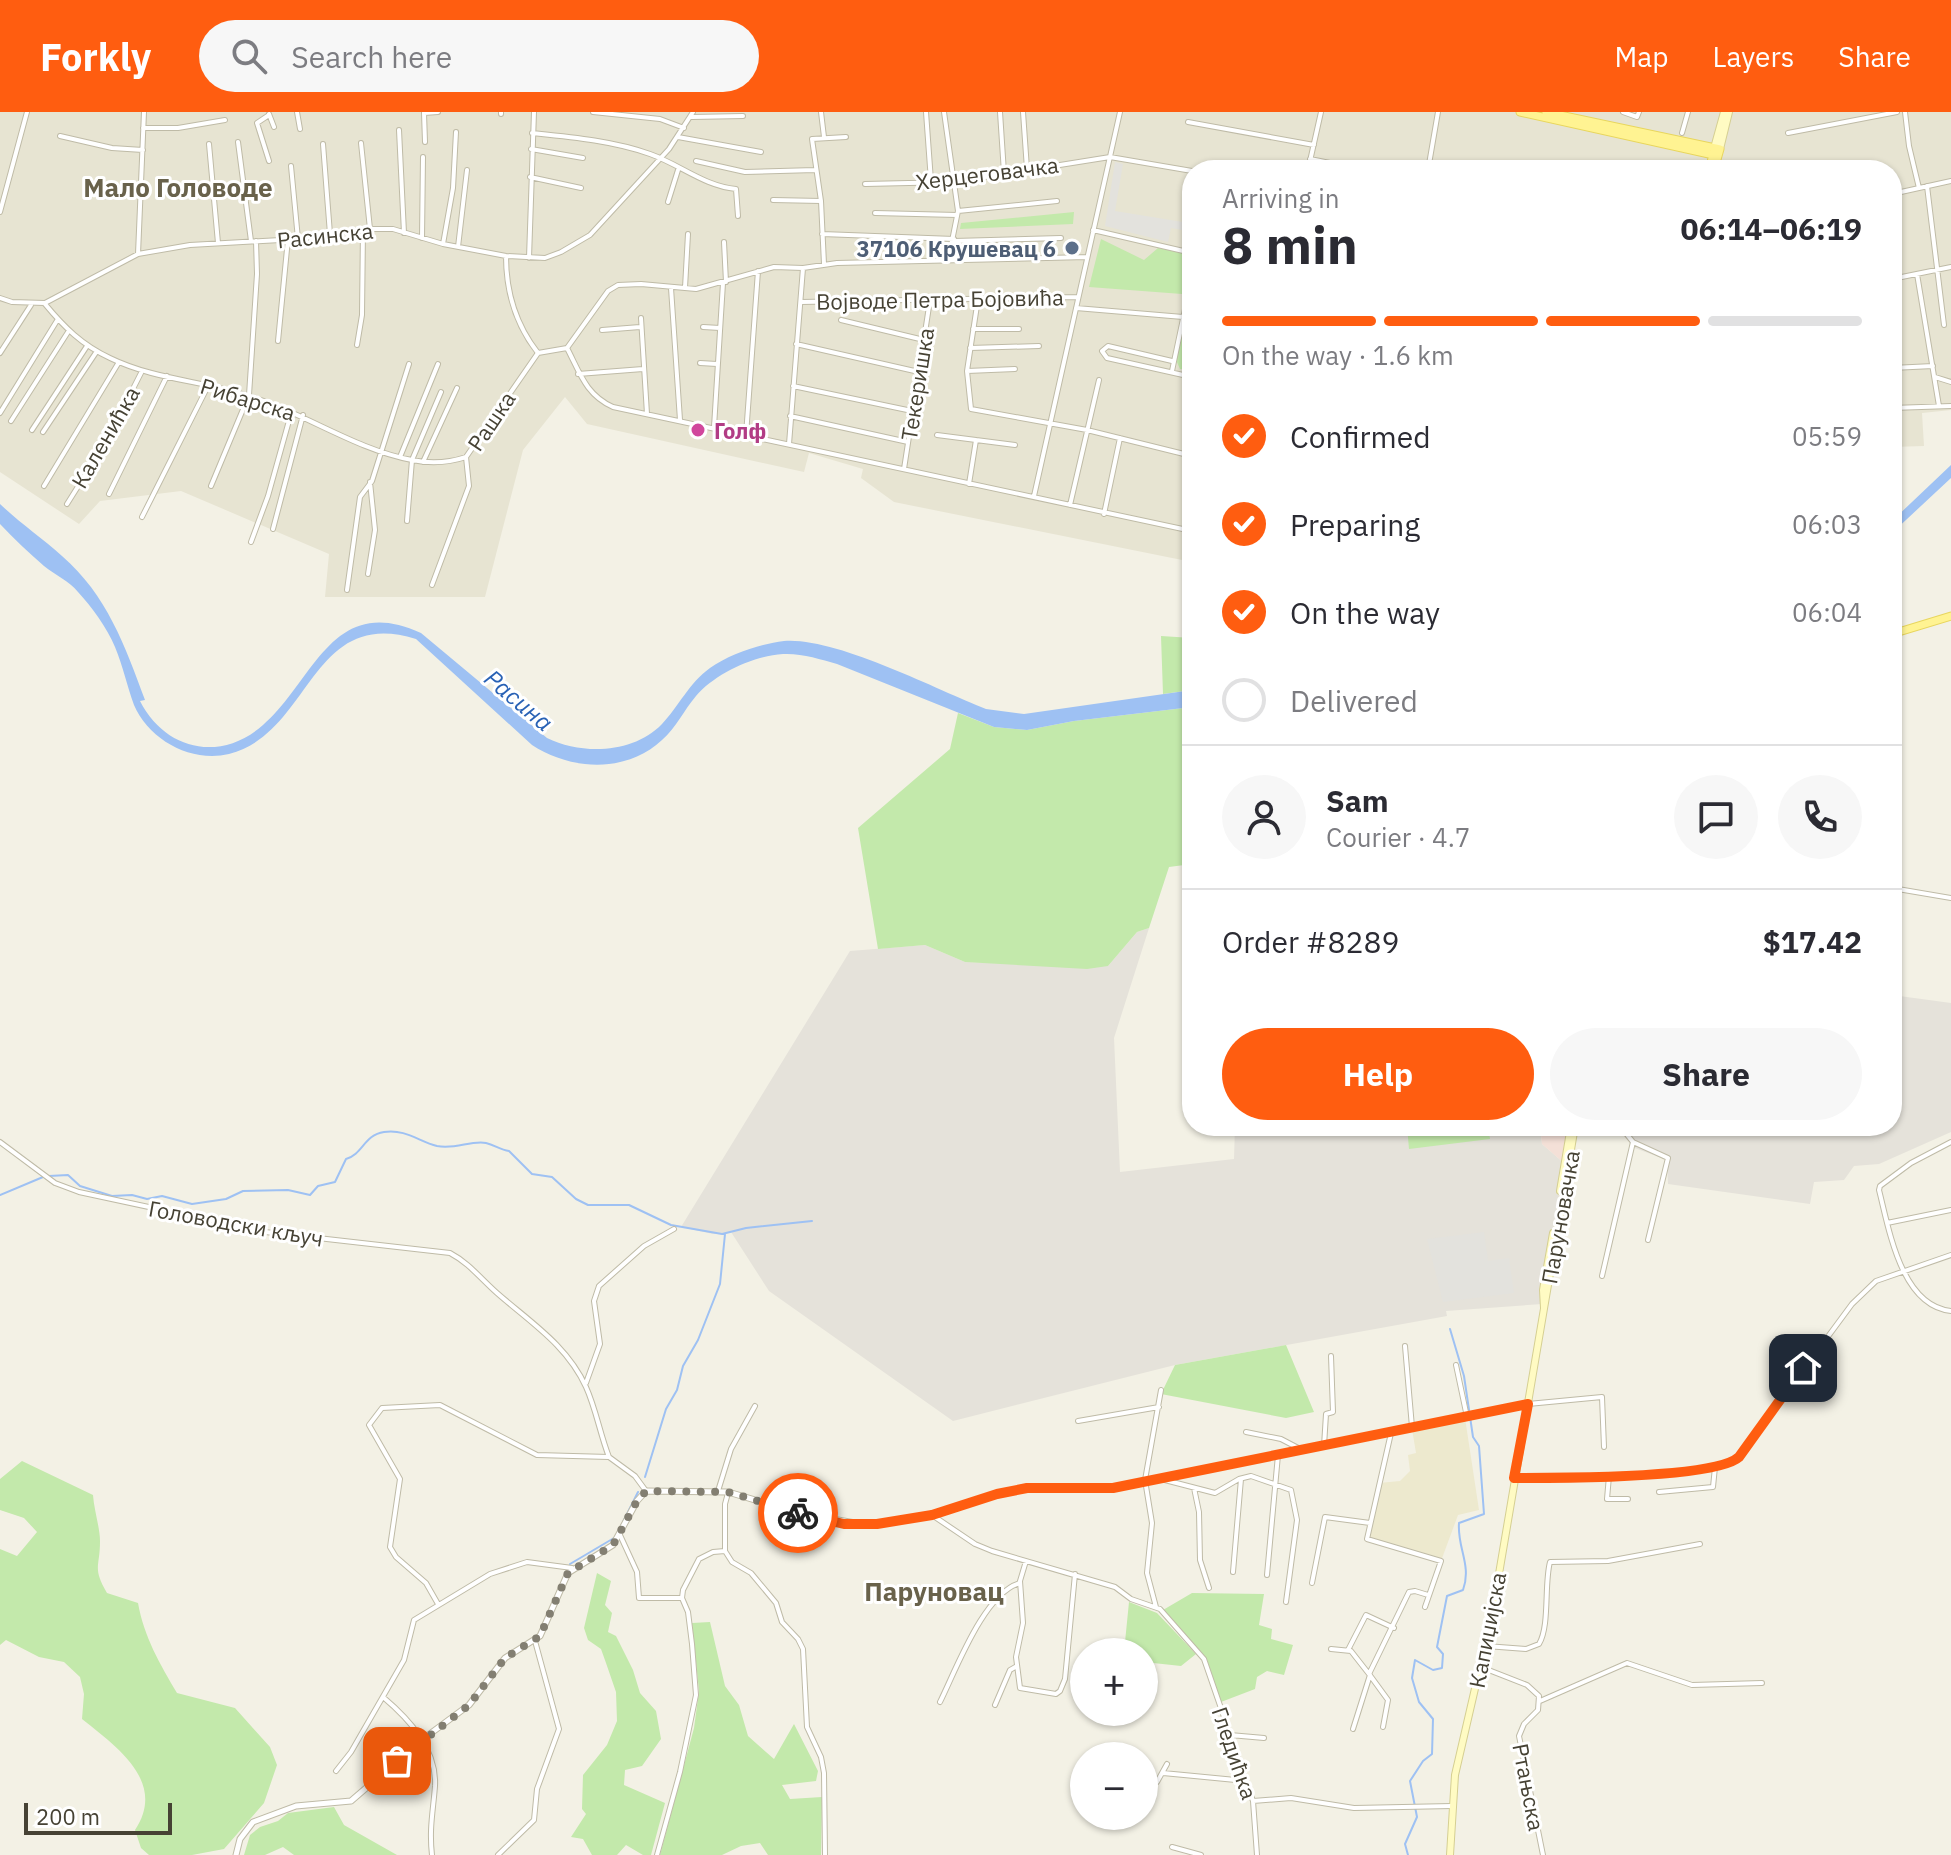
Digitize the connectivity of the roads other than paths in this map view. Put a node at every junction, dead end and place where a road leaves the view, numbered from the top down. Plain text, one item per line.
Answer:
1 (27, 112) edge
2 (144, 112) edge
3 (297, 112) edge
4 (438, 112) edge
5 (534, 112) edge
6 (593, 112) edge
7 (821, 112) edge
8 (926, 112) edge
9 (944, 112) edge
10 (1000, 112) edge
11 (1023, 112) edge
12 (1120, 112) edge
13 (1321, 112) edge
14 (1438, 112) edge
15 (1520, 112) edge
16 (1546, 112) edge
17 (1623, 112) edge
18 (1639, 112) edge
19 (1688, 112) edge
20 (1727, 112) edge
21 (1897, 112) edge
22 (1905, 112) edge
23 (269, 113) edge
24 (693, 114) edge
25 (743, 116) dead end
26 (225, 120) dead end
27 (1188, 122) dead end
28 (274, 127) dead end
29 (143, 128) junction
30 (684, 128) junction
31 (300, 129) dead end
32 (399, 130) dead end
33 (456, 132) dead end
34 (532, 133) junction
35 (1682, 133) dead end
36 (1788, 133) dead end
37 (60, 136) dead end
38 (678, 137) junction
39 (846, 137) dead end
40 (824, 138) junction
41 (238, 142) dead end
42 (425, 142) dead end
43 (361, 143) dead end
44 (209, 144) dead end
45 (323, 144) dead end
46 (1314, 145) junction
47 (531, 149) junction
48 (143, 150) junction
49 (761, 152) dead end
50 (1716, 152) junction
51 (423, 157) dead end
52 (1110, 157) junction
53 (583, 158) dead end
54 (659, 159) junction
55 (1310, 159) joint
56 (1315, 160) edge
57 (1430, 160) edge
58 (1714, 160) edge
59 (269, 161) dead end
60 (696, 161) dead end
61 (291, 166) dead end
62 (1027, 169) junction
63 (1182, 169) edge
64 (467, 170) dead end
65 (678, 170) junction
66 (815, 170) junction
67 (1004, 173) junction
68 (530, 177) junction
69 (1951, 181) edge
70 (931, 182) junction
71 (953, 182) junction
72 (865, 184) dead end
73 (1927, 186) junction
74 (581, 188) dead end
75 (1919, 188) junction
76 (1902, 192) edge
77 (773, 200) dead end
78 (821, 201) junction
79 (1057, 201) dead end
80 (668, 202) dead end
81 (0, 212) edge
82 (875, 213) dead end
83 (957, 213) junction
84 (738, 216) dead end
85 (363, 229) junction
86 (370, 229) junction
87 (1093, 230) junction
88 (404, 233) junction
89 (330, 234) junction
90 (688, 234) dead end
91 (822, 234) junction
92 (422, 238) junction
93 (1061, 238) dead end
94 (288, 239) junction
95 (298, 239) junction
96 (954, 240) junction
97 (253, 241) junction
98 (724, 242) dead end
99 (218, 243) junction
100 (443, 244) junction
101 (458, 247) junction
102 (1182, 251) edge
103 (138, 254) junction
104 (506, 256) junction
105 (1087, 257) junction
106 (529, 258) junction
107 (948, 261) junction
108 (824, 264) junction
109 (1951, 267) edge
110 (803, 268) junction
111 (1938, 269) junction
112 (758, 271) junction
113 (1917, 274) junction
114 (1902, 277) edge
115 (724, 283) junction
116 (671, 288) junction
117 (685, 288) junction
118 (1078, 297) junction
119 (0, 298) edge
120 (978, 299) junction
121 (930, 300) junction
122 (801, 302) junction
123 (45, 303) junction
124 (31, 304) junction
125 (1076, 308) junction
126 (1182, 317) edge
127 (641, 318) dead end
128 (58, 319) junction
129 (841, 320) dead end
130 (1182, 321) edge
131 (1944, 325) dead end
132 (640, 327) junction
133 (703, 327) dead end
134 (720, 328) junction
135 (972, 329) junction
136 (1019, 329) dead end
137 (602, 330) dead end
138 (68, 331) junction
139 (924, 340) junction
140 (278, 341) dead end
141 (796, 344) junction
142 (357, 345) dead end
143 (87, 346) junction
144 (1039, 346) dead end
145 (567, 348) junction
146 (970, 348) junction
147 (97, 351) junction
148 (0, 353) edge
149 (538, 353) junction
150 (1172, 361) junction
151 (119, 362) junction
152 (700, 363) dead end
153 (409, 364) dead end
154 (438, 364) dead end
155 (717, 364) junction
156 (1933, 366) junction
157 (1902, 368) edge
158 (643, 369) junction
159 (1015, 369) dead end
160 (142, 370) junction
161 (967, 371) junction
162 (1172, 371) junction
163 (919, 372) junction
164 (578, 374) junction
165 (1182, 374) edge
166 (167, 376) junction
167 (1935, 377) junction
168 (1099, 380) dead end
169 (1951, 382) edge
170 (208, 386) junction
171 (793, 386) junction
172 (457, 388) dead end
173 (441, 392) dead end
174 (249, 395) junction
175 (1939, 406) junction
176 (1951, 406) edge
177 (1902, 408) edge
178 (292, 410) junction
179 (912, 411) junction
180 (0, 413) edge
181 (647, 414) junction
182 (303, 415) junction
183 (790, 416) junction
184 (680, 420) junction
185 (11, 421) dead end
186 (1050, 423) junction
187 (714, 427) junction
188 (32, 430) dead end
189 (1087, 430) junction
190 (43, 432) dead end
191 (746, 435) junction
192 (937, 435) dead end
193 (1120, 438) junction
194 (976, 440) junction
195 (908, 442) junction
196 (789, 444) junction
197 (1015, 445) dead end
198 (379, 451) junction
199 (1182, 453) edge
200 (400, 457) junction
201 (466, 457) junction
202 (412, 460) junction
203 (423, 462) junction
204 (904, 469) junction
205 (370, 482) junction
206 (969, 484) junction
207 (44, 486) dead end
208 (211, 486) dead end
209 (109, 494) dead end
210 (1034, 497) junction
211 (67, 504) dead end
212 (1070, 505) junction
213 (1104, 515) junction
214 (142, 517) dead end
215 (407, 521) dead end
216 (273, 529) dead end
217 (1182, 529) edge
218 (251, 542) dead end
219 (368, 574) dead end
220 (432, 585) dead end
221 (347, 590) dead end
222 (1951, 616) edge
223 (1902, 631) edge
224 (1902, 890) edge
225 (1951, 898) edge
226 (1571, 1136) edge
227 (1628, 1136) edge
228 (0, 1142) edge
229 (1633, 1142) junction
230 (1951, 1142) edge
231 (1951, 1210) edge
232 (1887, 1223) junction
233 (674, 1229) dead end
234 (1648, 1240) dead end
235 (1951, 1255) edge
236 (1903, 1270) junction
237 (1602, 1276) dead end
238 (1951, 1311) edge
239 (1405, 1346) dead end
240 (1331, 1356) dead end
241 (1456, 1365) dead end
242 (585, 1386) junction
243 (1161, 1390) dead end
244 (1528, 1404) junction
245 (755, 1406) dead end
246 (1159, 1407) junction
247 (1466, 1418) junction
248 (1078, 1421) dead end
249 (1412, 1429) junction
250 (1246, 1432) dead end
251 (1391, 1433) junction
252 (1324, 1446) junction
253 (1604, 1447) dead end
254 (1302, 1450) junction
255 (1278, 1455) junction
256 (609, 1457) junction
257 (1715, 1467) junction
258 (1609, 1476) junction
259 (1159, 1478) junction
260 (1241, 1478) junction
261 (1514, 1478) junction
262 (1145, 1480) junction
263 (1277, 1485) junction
264 (1194, 1488) junction
265 (646, 1491) junction
266 (718, 1491) junction
267 (728, 1492) junction
268 (1659, 1492) dead end
269 (1628, 1499) dead end
270 (950, 1510) junction
271 (932, 1515) junction
272 (1370, 1523) junction
273 (948, 1526) junction
274 (620, 1535) junction
275 (1700, 1544) dead end
276 (725, 1551) junction
277 (1026, 1561) junction
278 (572, 1568) junction
279 (1233, 1572) dead end
280 (1075, 1574) junction
281 (1267, 1575) dead end
282 (1020, 1583) junction
283 (1312, 1583) dead end
284 (1209, 1588) dead end
285 (1149, 1589) junction
286 (1428, 1595) junction
287 (682, 1598) junction
288 (1142, 1602) junction
289 (1286, 1602) dead end
290 (438, 1604) junction
291 (1156, 1607) junction
292 (1425, 1607) dead end
293 (1394, 1628) junction
294 (535, 1641) junction
295 (1486, 1646) junction
296 (1331, 1649) dead end
297 (1348, 1650) junction
298 (1017, 1666) junction
299 (1481, 1667) junction
300 (1369, 1674) junction
301 (1762, 1683) dead end
302 (383, 1697) junction
303 (1540, 1701) junction
304 (940, 1702) dead end
305 (995, 1705) dead end
306 (1383, 1727) dead end
307 (1353, 1729) dead end
308 (1230, 1735) junction
309 (1264, 1738) dead end
310 (423, 1739) junction
311 (1167, 1764) dead end
312 (336, 1771) dead end
313 (1163, 1773) junction
314 (1158, 1780) edge
315 (1246, 1781) junction
316 (1253, 1801) junction
317 (1452, 1806) junction
318 (1172, 1847) dead end
319 (236, 1855) edge
320 (432, 1855) edge
321 (498, 1855) edge
322 (657, 1855) edge
323 (825, 1855) edge
324 (1201, 1855) edge
325 (1257, 1855) edge
326 (1450, 1855) edge
327 (1543, 1855) edge

1 - 81 street
2 - 29 street
3 - 31 street
4 - 42 street
5 - 34 street
6 - 30 street
7 - 40 street
8 - 70 street
9 - 71 street
10 - 67 street
11 - 62 street
12 - 52 street
13 - 46 street
14 - 57 street
15 - 50 main road
16 - 50 main road
17 - 18 street
19 - 35 street
20 - 50 main road
21 - 36 street
22 - 75 street
23 - 28 street
23 - 59 street
24 - 25 street
24 - 30 street, Расинска
26 - 29 street
27 - 46 street
29 - 48 street
30 - 38 street, Расинска
32 - 88 street
33 - 100 street
34 - 47 street
34 - 54 street
37 - 48 street
38 - 49 street
38 - 54 street, Расинска
39 - 40 street
40 - 66 street
41 - 97 street
43 - 86 street
44 - 99 street
45 - 89 street
46 - 55 street
47 - 53 street
47 - 68 street
48 - 103 street
50 - 58 main road
51 - 92 street
52 - 62 street, Херцеговачка
52 - 63 street, Херцеговачка
52 - 87 street
54 - 65 street
54 - 106 street, Расинска
55 - 56 street
60 - 66 street
61 - 95 street
62 - 67 street, Херцеговачка
64 - 101 street
65 - 80 street
65 - 84 street
66 - 78 street
67 - 71 street, Херцеговачка
68 - 74 street
68 - 106 street
69 - 73 street
70 - 71 street, Херцеговачка
70 - 72 street, Херцеговачка
71 - 83 street
73 - 75 street
73 - 111 street
75 - 76 street
77 - 78 street
78 - 91 street
79 - 83 street
82 - 83 street
83 - 96 street
85 - 86 street, Расинска
85 - 89 street, Расинска
85 - 142 street
86 - 88 street, Расинска
87 - 102 street
87 - 105 street
88 - 92 street, Расинска
89 - 95 street, Расинска
90 - 117 street
91 - 96 street
91 - 108 street
92 - 100 street, Расинска
93 - 96 street
94 - 95 street, Расинска
94 - 97 street, Расинска
94 - 140 street
96 - 107 street
97 - 99 street, Расинска
97 - 174 street
98 - 115 street
99 - 103 street, Расинска
100 - 101 street, Расинска
101 - 104 street, Расинска
103 - 123 street, Расинска
104 - 106 street, Расинска
104 - 149 street
105 - 107 street
105 - 118 street
107 - 108 street
108 - 110 street
109 - 111 street
110 - 112 street
110 - 122 street
111 - 113 street
111 - 131 street
112 - 115 street
112 - 191 street
113 - 114 street
113 - 156 street
115 - 117 street
115 - 134 street
116 - 117 street
116 - 145 street
116 - 184 street
118 - 120 street, Војводе Петра Бојовића
118 - 125 street
119 - 124 street, Расинска
120 - 121 street, Војводе Петра Бојовића
120 - 135 street
121 - 122 street, Војводе Петра Бојовића
121 - 139 street, Текеришка
122 - 141 street
123 - 124 street, Расинска
123 - 128 street, Рибарска
124 - 148 street
125 - 126 street
125 - 186 street
127 - 132 street
128 - 138 street, Рибарска
128 - 180 street
129 - 139 street
130 - 150 street
132 - 137 street
132 - 158 street
133 - 134 street
134 - 155 street
135 - 136 street
135 - 146 street
138 - 143 street, Рибарска
138 - 185 street
139 - 163 street, Текеришка
141 - 163 street
141 - 171 street
143 - 147 street, Рибарска
143 - 188 street
144 - 146 street
145 - 149 street
145 - 164 street
146 - 161 street
147 - 151 street, Рибарска
147 - 190 street
149 - 201 street, Рашка
150 - 162 street
150 - 162 street
151 - 160 street, Рибарска
151 - 207 street
152 - 155 street
153 - 198 street
154 - 200 street
155 - 187 street
156 - 157 street
156 - 167 street
158 - 164 street
158 - 181 street
159 - 161 street
160 - 166 street, Рибарска
160 - 211 street, Каленићка
161 - 186 street
162 - 165 street
163 - 179 street, Текеришка
164 - 181 street
166 - 170 street, Рибарска
166 - 209 street
167 - 169 street
167 - 175 street
168 - 189 street
170 - 174 street, Рибарска
170 - 214 street
171 - 179 street
171 - 183 street
172 - 203 street
173 - 202 street
174 - 178 street, Рибарска
174 - 208 street
175 - 176 street
175 - 177 street
178 - 182 street, Рибарска
178 - 218 street
179 - 195 street, Текеришка
181 - 184 street
182 - 198 street, Рибарска
182 - 216 street
183 - 195 street
183 - 196 street
184 - 187 street
186 - 189 street
186 - 210 street
187 - 191 street
189 - 193 street
189 - 212 street
191 - 196 street
192 - 194 street
193 - 199 street
193 - 213 street
194 - 197 street
194 - 206 street
195 - 204 street, Текеришка
196 - 204 street
198 - 200 street, Рибарска
198 - 205 street
200 - 202 street, Рибарска
201 - 203 street, Рибарска
201 - 220 street, Рашка
202 - 203 street, Рибарска
202 - 215 street
204 - 206 street
205 - 219 street
205 - 221 street
206 - 210 street
210 - 212 street
212 - 213 street
213 - 217 street
222 - 223 main road
224 - 225 street
226 - 244 main road, Паруновачка
227 - 229 street
228 - 242 street, Головодски кључ
229 - 234 street
229 - 237 street
230 - 232 street
231 - 232 street
232 - 236 street
233 - 242 street
235 - 236 street
236 - 238 street
236 - 257 street
239 - 249 street
240 - 252 street
241 - 247 street
242 - 256 street, Головодски кључ
243 - 246 street
244 - 247 street
244 - 253 street
244 - 261 main road, Капиџијска
245 - 266 street
246 - 248 street
246 - 262 street
247 - 249 street
249 - 251 street
250 - 254 street
251 - 252 street
251 - 272 street
252 - 254 street
254 - 255 street
255 - 259 street
255 - 263 street
256 - 265 street
256 - 290 street
257 - 258 street
257 - 268 street
258 - 261 street
258 - 269 street
259 - 262 street
259 - 264 street
260 - 263 street
260 - 264 street
260 - 279 street
261 - 295 main road, Капиџијска
262 - 270 street
262 - 285 street
263 - 281 street
263 - 289 street
264 - 284 street
265 - 266 street
265 - 274 street
266 - 267 street
267 - 271 street
267 - 276 street
270 - 271 street
270 - 273 street
271 - 273 street
272 - 283 street
272 - 286 street
273 - 277 street
274 - 278 street
274 - 287 street
275 - 295 street
276 - 287 street
276 - 323 street
277 - 280 street
277 - 282 street
278 - 290 street
278 - 294 street
280 - 288 street
280 - 298 street
282 - 298 street
282 - 304 street
285 - 288 street
285 - 291 street
286 - 292 street
286 - 293 street
287 - 322 street
288 - 291 street
290 - 302 street
291 - 308 street, Гледићка
293 - 297 street
293 - 300 street
294 - 310 street
294 - 321 street
295 - 299 main road, Капиџијска
296 - 297 street
297 - 300 street
298 - 305 street
299 - 303 street
299 - 317 main road, Капиџијска
300 - 306 street
300 - 307 street
301 - 303 street
302 - 310 street
302 - 312 street
303 - 327 street, Ртањска
308 - 309 street
308 - 315 street, Гледићка
310 - 319 street
310 - 320 street
311 - 313 street
313 - 314 street
313 - 315 street
315 - 316 street, Гледићка
316 - 317 street
316 - 325 street, Гледићка
317 - 326 main road, Капиџијска
318 - 324 street

